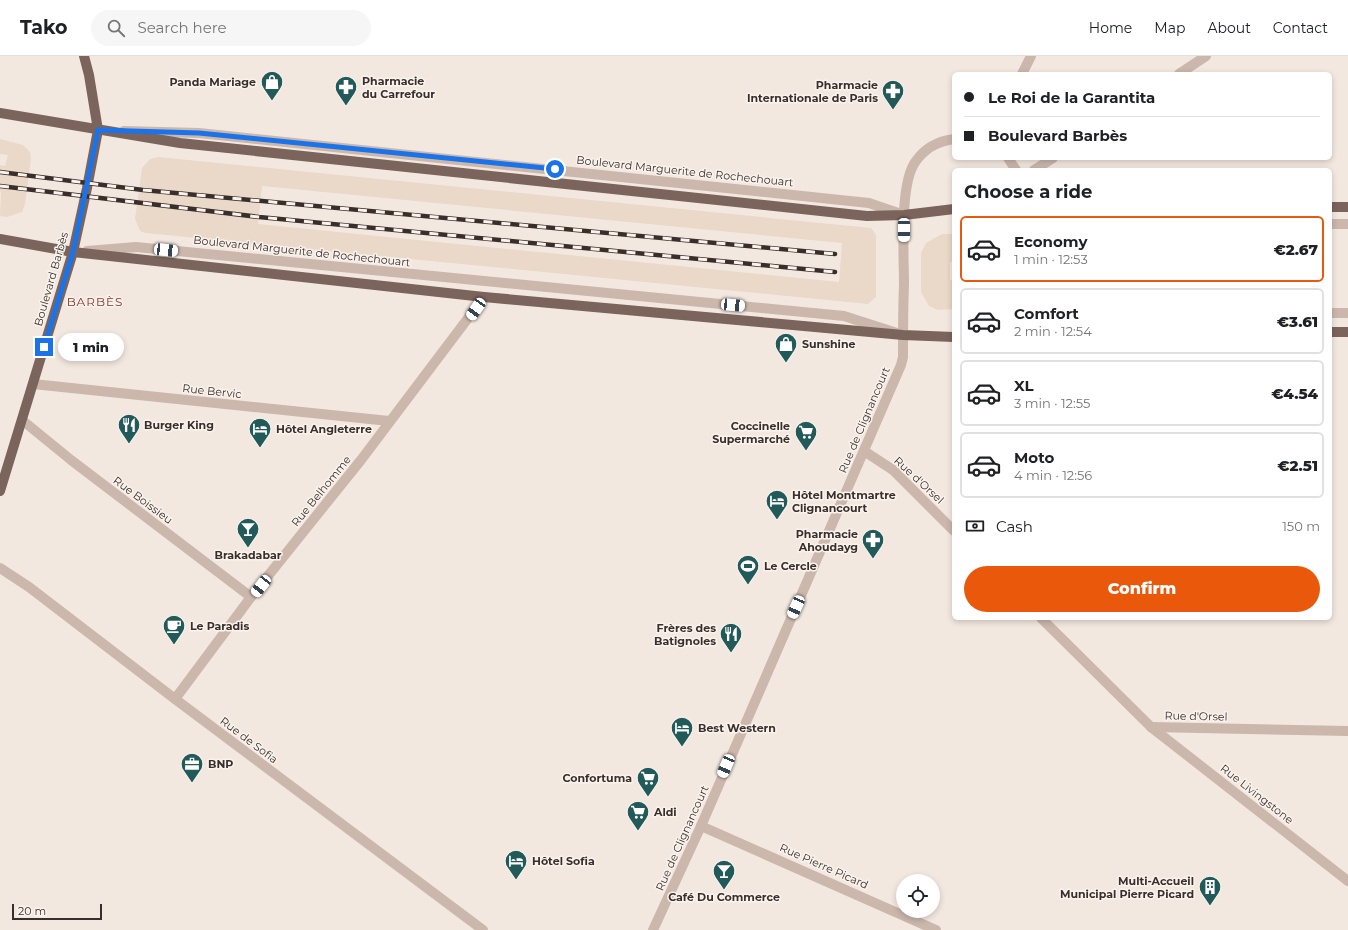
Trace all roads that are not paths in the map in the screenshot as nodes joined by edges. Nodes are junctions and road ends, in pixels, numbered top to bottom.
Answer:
1 (84, 56) edge
2 (1031, 56) edge
3 (1206, 56) edge
4 (1023, 72) edge
5 (1182, 72) edge
6 (0, 113) edge
7 (98, 130) junction
8 (952, 139) edge
9 (1050, 160) edge
10 (1037, 168) edge
11 (1332, 207) edge
12 (1348, 207) edge
13 (952, 209) edge
14 (904, 215) junction
15 (1332, 224) edge
16 (1348, 224) edge
17 (0, 239) edge
18 (73, 252) junction
19 (484, 297) junction
20 (1332, 313) edge
21 (1348, 313) edge
22 (1332, 332) edge
23 (1348, 332) edge
24 (903, 335) junction
25 (952, 337) edge
26 (33, 384) junction
27 (22, 420) junction
28 (389, 421) junction
29 (864, 451) junction
30 (0, 491) edge
31 (952, 529) edge
32 (0, 568) edge
33 (252, 597) junction
34 (1043, 620) edge
35 (175, 699) junction
36 (1151, 727) junction
37 (1348, 731) edge
38 (701, 826) junction
39 (1348, 881) edge
40 (483, 930) edge
41 (653, 930) edge
42 (936, 930) edge

1 - 7 main road
2 - 4 street
3 - 5 street
6 - 7 main road
7 - 14 main road
7 - 18 main road, Boulevard Barbès
8 - 14 street
9 - 10 street
11 - 12 main road
13 - 14 main road
14 - 24 street
15 - 16 street
17 - 18 main road
18 - 19 main road, Boulevard Marguerite de Rochechouart
18 - 24 street, Boulevard Marguerite de Rochechouart
18 - 26 main road, Boulevard Barbès
19 - 24 main road, Boulevard Marguerite de Rochechouart
19 - 28 street, Rue Belhomme
20 - 21 street
22 - 23 main road
24 - 25 main road, Boulevard Marguerite de Rochechouart
24 - 29 street, Rue de Clignancourt
26 - 27 main road, Boulevard Barbès
26 - 28 street, Rue Bervic
27 - 30 main road, Boulevard Barbès
27 - 33 street, Rue Boissieu
28 - 33 street, Rue Belhomme
29 - 31 street, Rue d'Orsel
29 - 38 street, Rue de Clignancourt
32 - 35 street, Rue de Sofia
33 - 35 street, Rue Belhomme
34 - 36 street, Rue d'Orsel
35 - 40 street, Rue de Sofia
36 - 37 street, Rue d'Orsel
36 - 39 street, Rue Livingstone
38 - 41 street, Rue de Clignancourt
38 - 42 street, Rue Pierre Picard

